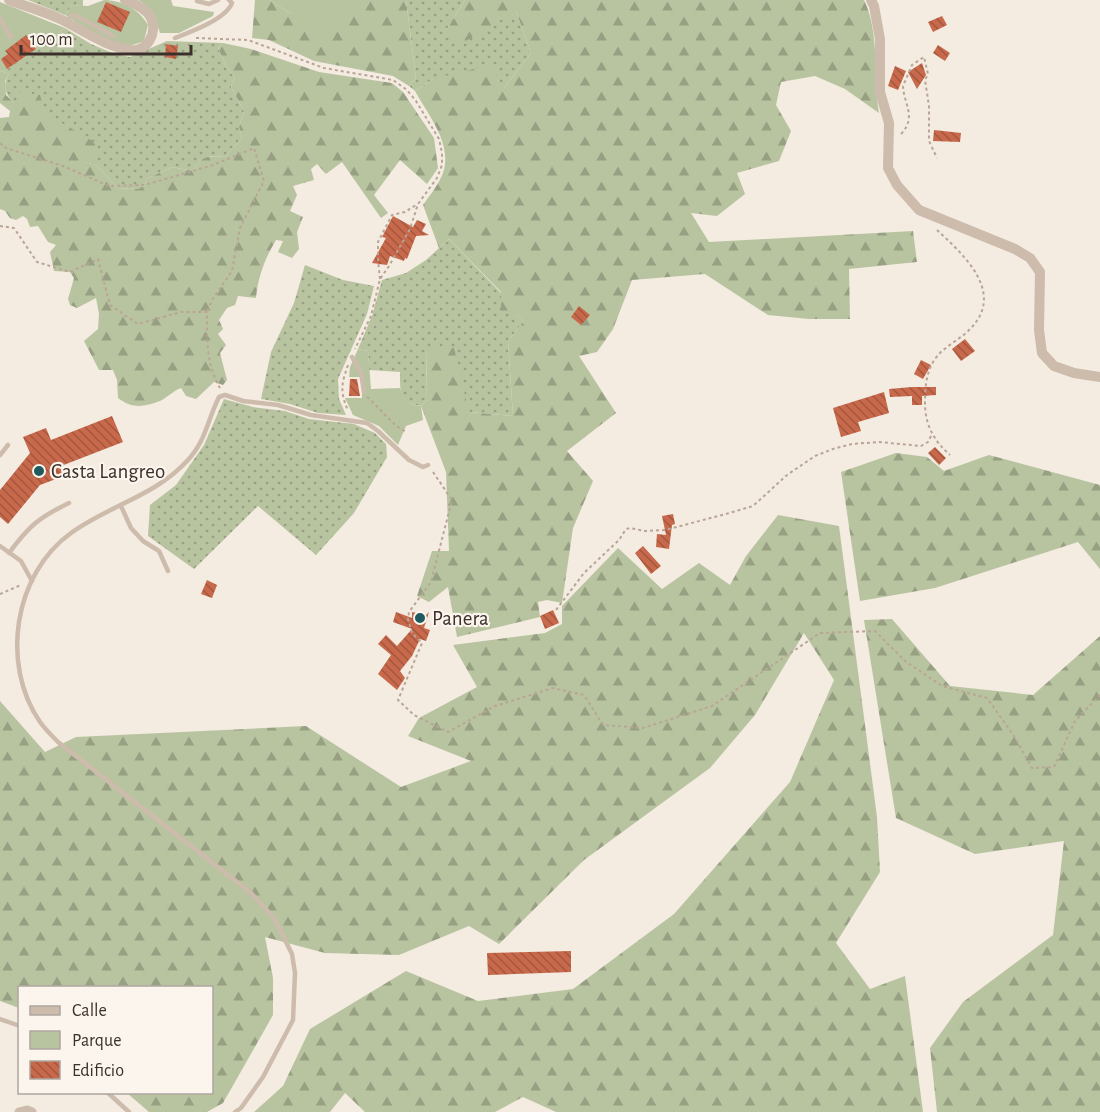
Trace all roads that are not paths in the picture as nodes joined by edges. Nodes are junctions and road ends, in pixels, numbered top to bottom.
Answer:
1 (9, 0) edge
2 (125, 0) edge
3 (218, 0) edge
4 (229, 0) edge
5 (871, 0) edge
6 (197, 1) edge
7 (0, 19) edge
8 (65, 23) junction
9 (112, 36) dead end
10 (11, 37) dead end
11 (175, 38) dead end
12 (352, 357) road end
13 (1100, 377) edge
14 (364, 392) road end
15 (8, 445) dead end
16 (0, 455) edge
17 (428, 465) road end
18 (69, 503) dead end
19 (121, 506) junction
20 (0, 546) edge
21 (9, 553) junction
22 (168, 571) dead end
23 (32, 581) junction
24 (0, 1019) edge
25 (18, 1025) edge
26 (109, 1094) edge
27 (19, 1112) edge
28 (32, 1112) edge
29 (129, 1112) edge
30 (235, 1112) edge

1 - 8 street
2 - 8 street
3 - 6 lane
4 - 11 lane
5 - 13 street
7 - 10 lane
8 - 9 lane
12 - 14 lane
15 - 16 lane
17 - 19 lane
18 - 21 lane
19 - 22 lane
19 - 23 lane
20 - 21 lane
21 - 23 lane
23 - 30 lane
24 - 25 lane
26 - 29 lane
27 - 28 street

